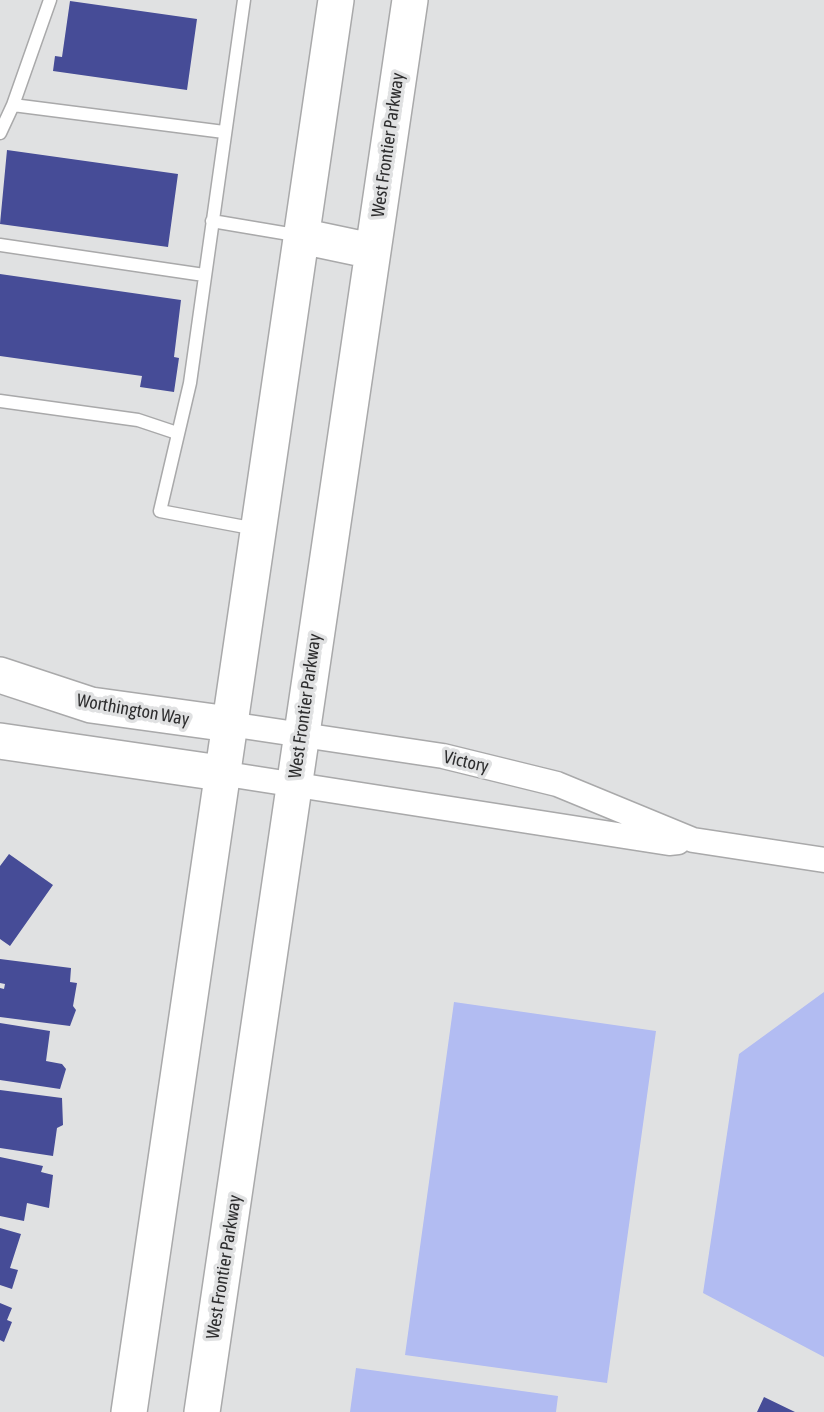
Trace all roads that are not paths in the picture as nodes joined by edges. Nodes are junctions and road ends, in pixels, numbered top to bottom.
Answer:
1 (50, 0) edge
2 (244, 0) edge
3 (336, 0) edge
4 (410, 0) edge
5 (13, 105) junction
6 (224, 132) junction
7 (0, 133) edge
8 (212, 221) junction
9 (301, 236) junction
10 (0, 245) edge
11 (372, 251) junction
12 (204, 275) junction
13 (0, 401) edge
14 (177, 433) junction
15 (256, 529) junction
16 (0, 675) edge
17 (229, 724) junction
18 (301, 733) junction
19 (0, 741) edge
20 (220, 773) junction
21 (294, 785) junction
22 (693, 840) junction
23 (824, 860) edge
24 (128, 1412) edge
25 (202, 1412) edge

1 - 5 lane
2 - 6 lane
3 - 9 street
4 - 11 street, West Frontier Parkway
5 - 6 lane
5 - 7 lane
6 - 8 lane
8 - 9 lane
8 - 12 lane
9 - 11 street
9 - 15 street
10 - 12 lane
11 - 18 street, West Frontier Parkway
12 - 14 lane
13 - 14 lane
14 - 15 lane
15 - 17 street
16 - 17 street, Worthington Way
17 - 18 street, Victory
17 - 20 street
18 - 21 street, West Frontier Parkway
18 - 22 street, Victory
19 - 20 street
20 - 21 street, Victory
20 - 24 street
21 - 22 street, Victory
21 - 25 street, West Frontier Parkway
22 - 23 street, Victory

